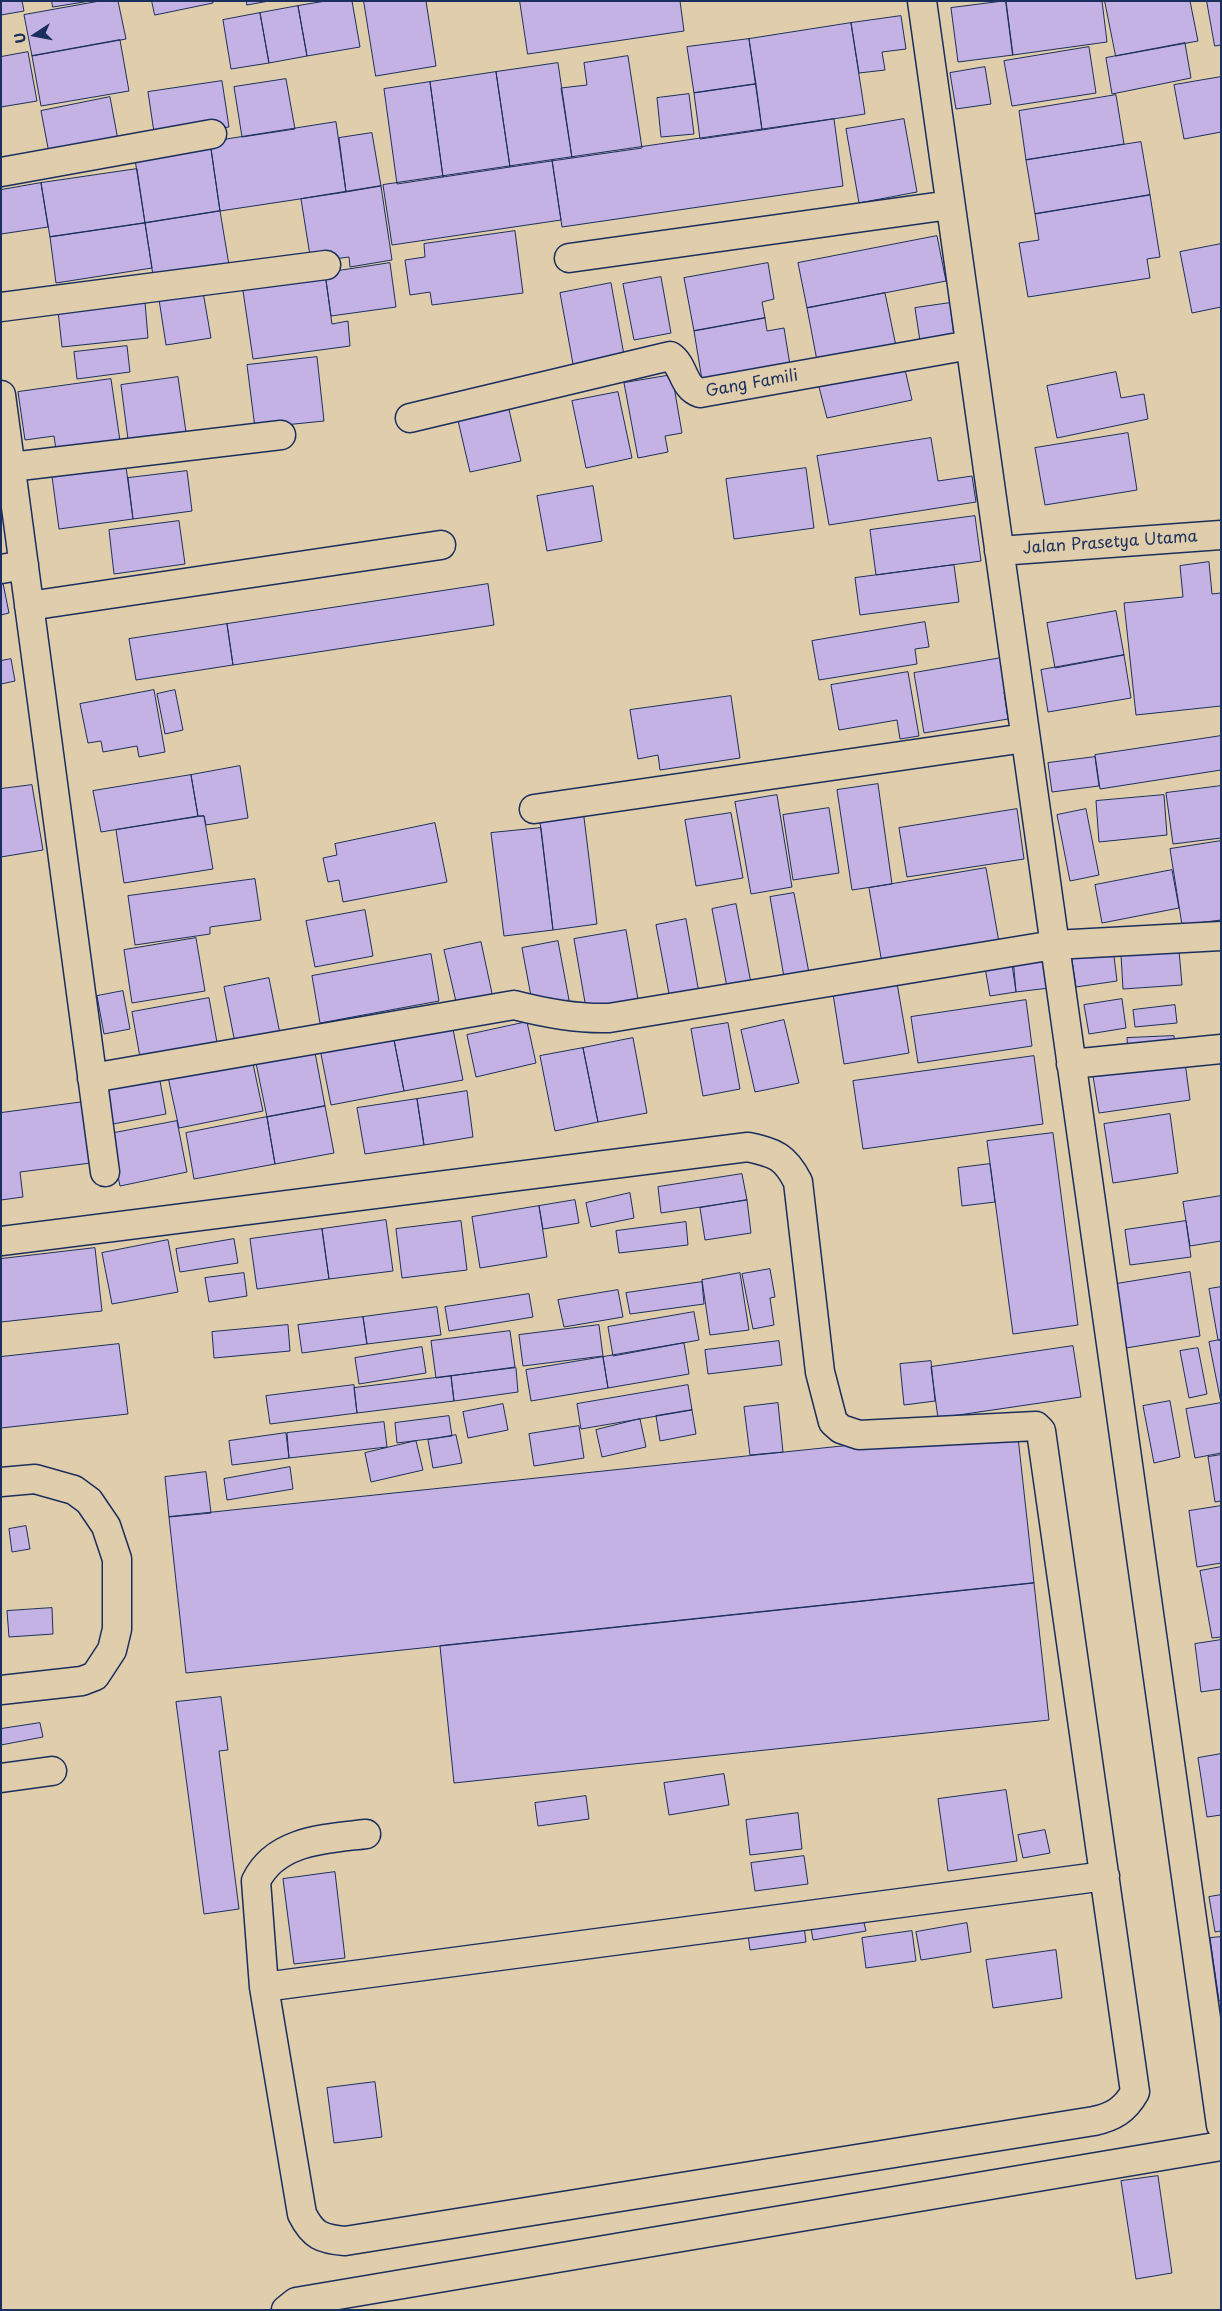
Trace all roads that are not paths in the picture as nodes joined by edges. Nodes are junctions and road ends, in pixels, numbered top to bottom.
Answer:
1 (922, 1) edge
2 (212, 134) dead end
3 (1, 172) edge
4 (950, 205) junction
5 (569, 258) dead end
6 (326, 265) dead end
7 (1, 307) edge
8 (970, 346) junction
9 (1, 395) edge
10 (410, 418) dead end
11 (280, 435) dead end
12 (11, 467) junction
13 (1221, 535) edge
14 (441, 545) dead end
15 (999, 551) junction
16 (13, 567) edge
17 (29, 606) junction
18 (1025, 738) junction
19 (534, 809) dead end
20 (1221, 936) edge
21 (1054, 945) junction
22 (1221, 1048) edge
23 (1071, 1064) junction
24 (92, 1078) junction
25 (105, 1172) dead end
26 (1, 1240) edge
27 (1, 1482) edge
28 (1, 1690) edge
29 (52, 1771) dead end
30 (1, 1778) edge
31 (366, 1834) dead end
32 (1104, 1876) junction
33 (264, 1987) junction
34 (1221, 2125) edge
35 (1221, 2146) edge
36 (286, 2310) edge

1 - 4 street
2 - 3 street
4 - 5 street
4 - 8 street
6 - 7 street
8 - 10 street, Gang Famili
8 - 15 street
9 - 12 street
11 - 12 street
12 - 16 street
13 - 15 street, Jalan Prasetya Utama
14 - 17 street
15 - 18 street
16 - 17 street
17 - 24 street
18 - 19 street
18 - 21 street
20 - 21 street
21 - 23 street
21 - 24 street
22 - 23 street
23 - 34 street
24 - 25 street
26 - 32 street
27 - 28 street
29 - 30 street
31 - 33 street
32 - 33 street
32 - 33 street
35 - 36 street

